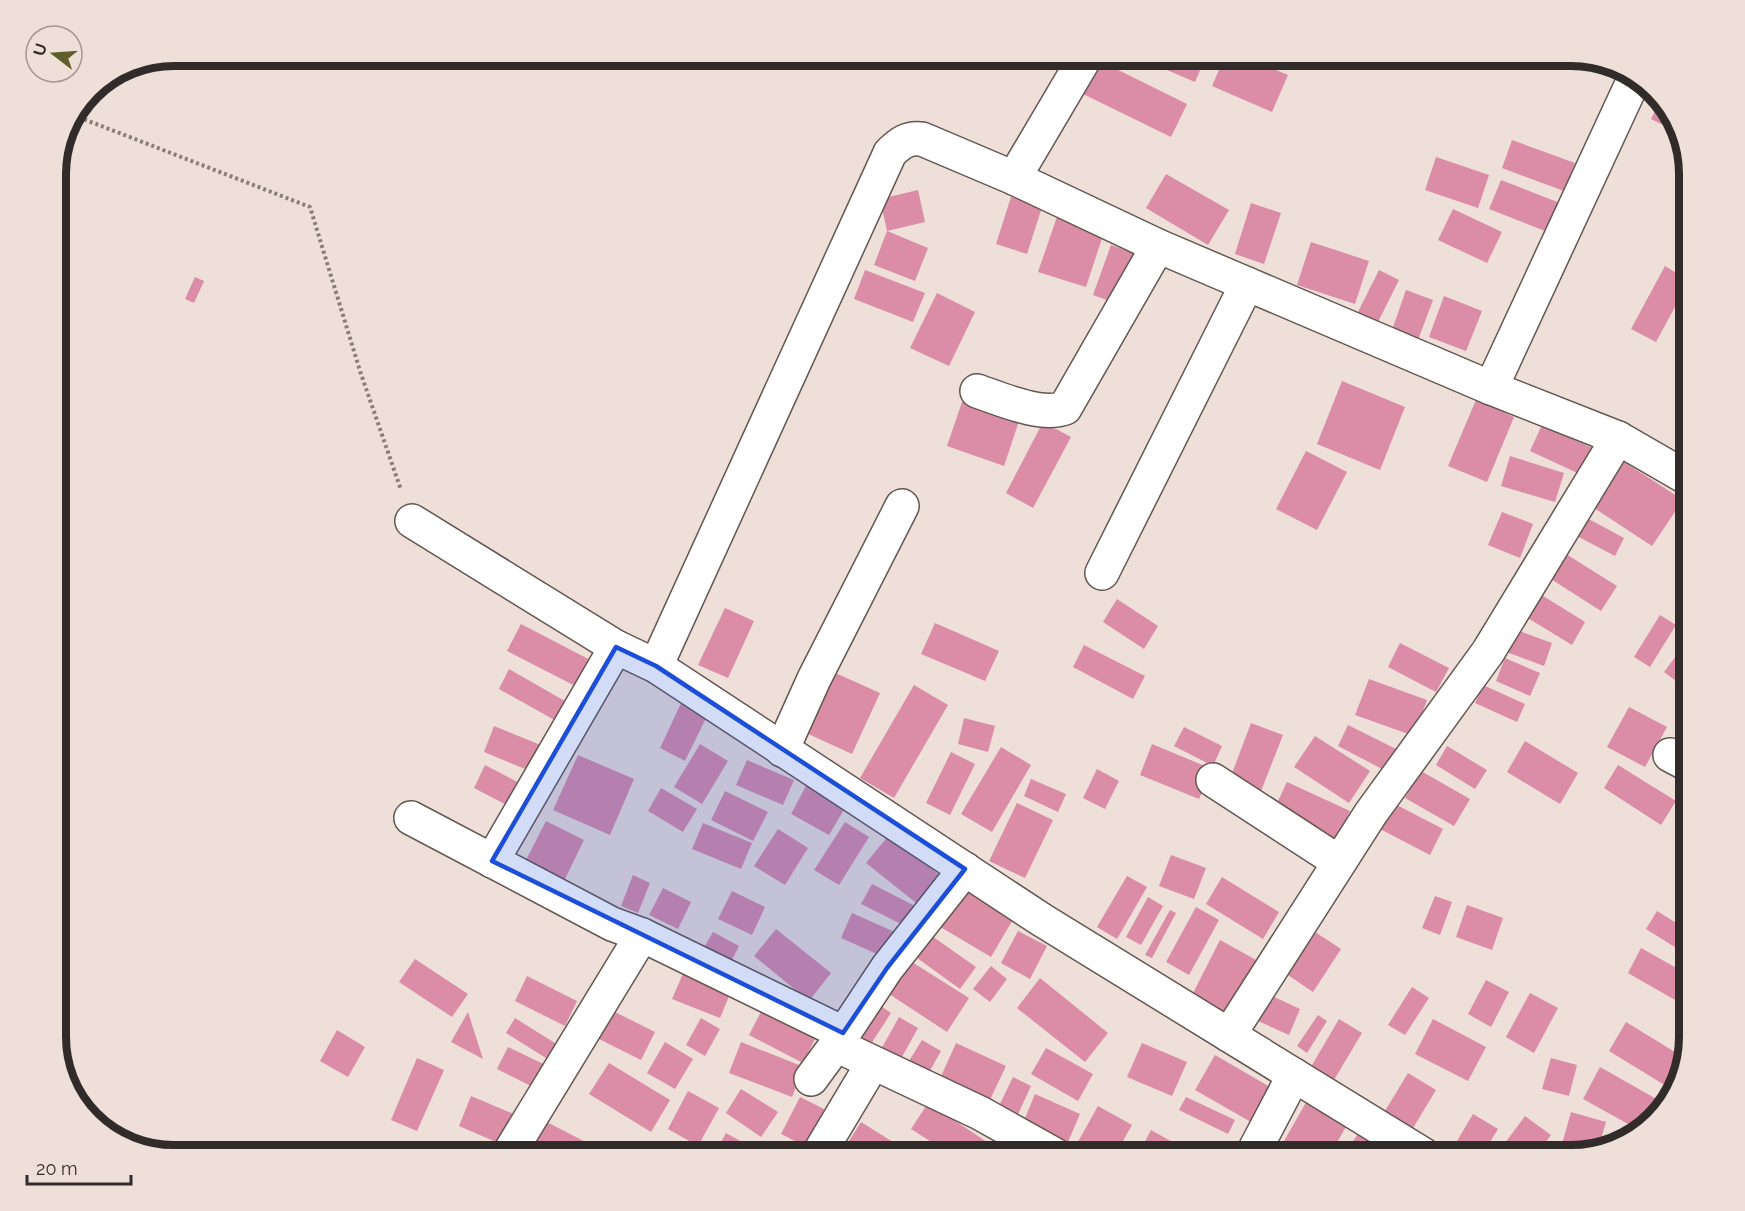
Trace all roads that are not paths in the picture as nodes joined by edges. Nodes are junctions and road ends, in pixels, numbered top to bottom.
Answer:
1 (1080, 66) edge
2 (1632, 84) edge
3 (1014, 178) junction
4 (1158, 246) junction
5 (1247, 284) junction
6 (1491, 388) junction
7 (977, 391) dead end
8 (1618, 438) junction
9 (1679, 473) edge
10 (902, 506) dead end
11 (412, 521) road end
12 (1102, 573) dead end
13 (616, 647) junction
14 (656, 666) junction
15 (782, 750) junction
16 (1213, 780) dead end
17 (411, 818) dead end
18 (492, 861) junction
19 (1339, 862) junction
20 (964, 869) junction
21 (642, 935) junction
22 (1228, 1035) junction
23 (839, 1039) junction
24 (873, 1063) junction
25 (1294, 1075) junction
26 (811, 1079) dead end
27 (514, 1145) edge
28 (824, 1145) edge
29 (1037, 1145) edge
30 (1257, 1145) edge
31 (1408, 1145) edge

1 - 3 street
2 - 6 street
3 - 4 street
3 - 14 street
4 - 5 street
4 - 7 street
5 - 6 street
5 - 12 street
6 - 8 street
8 - 9 street
8 - 19 street
10 - 15 street
11 - 13 street
13 - 14 street
13 - 18 street
14 - 15 street
15 - 20 street
16 - 19 street
17 - 18 street
18 - 21 street
19 - 22 street
20 - 22 street
20 - 23 street
21 - 23 street
21 - 27 street
22 - 25 street
23 - 24 street
23 - 26 street
24 - 28 street
24 - 29 street
25 - 30 street
25 - 31 street

